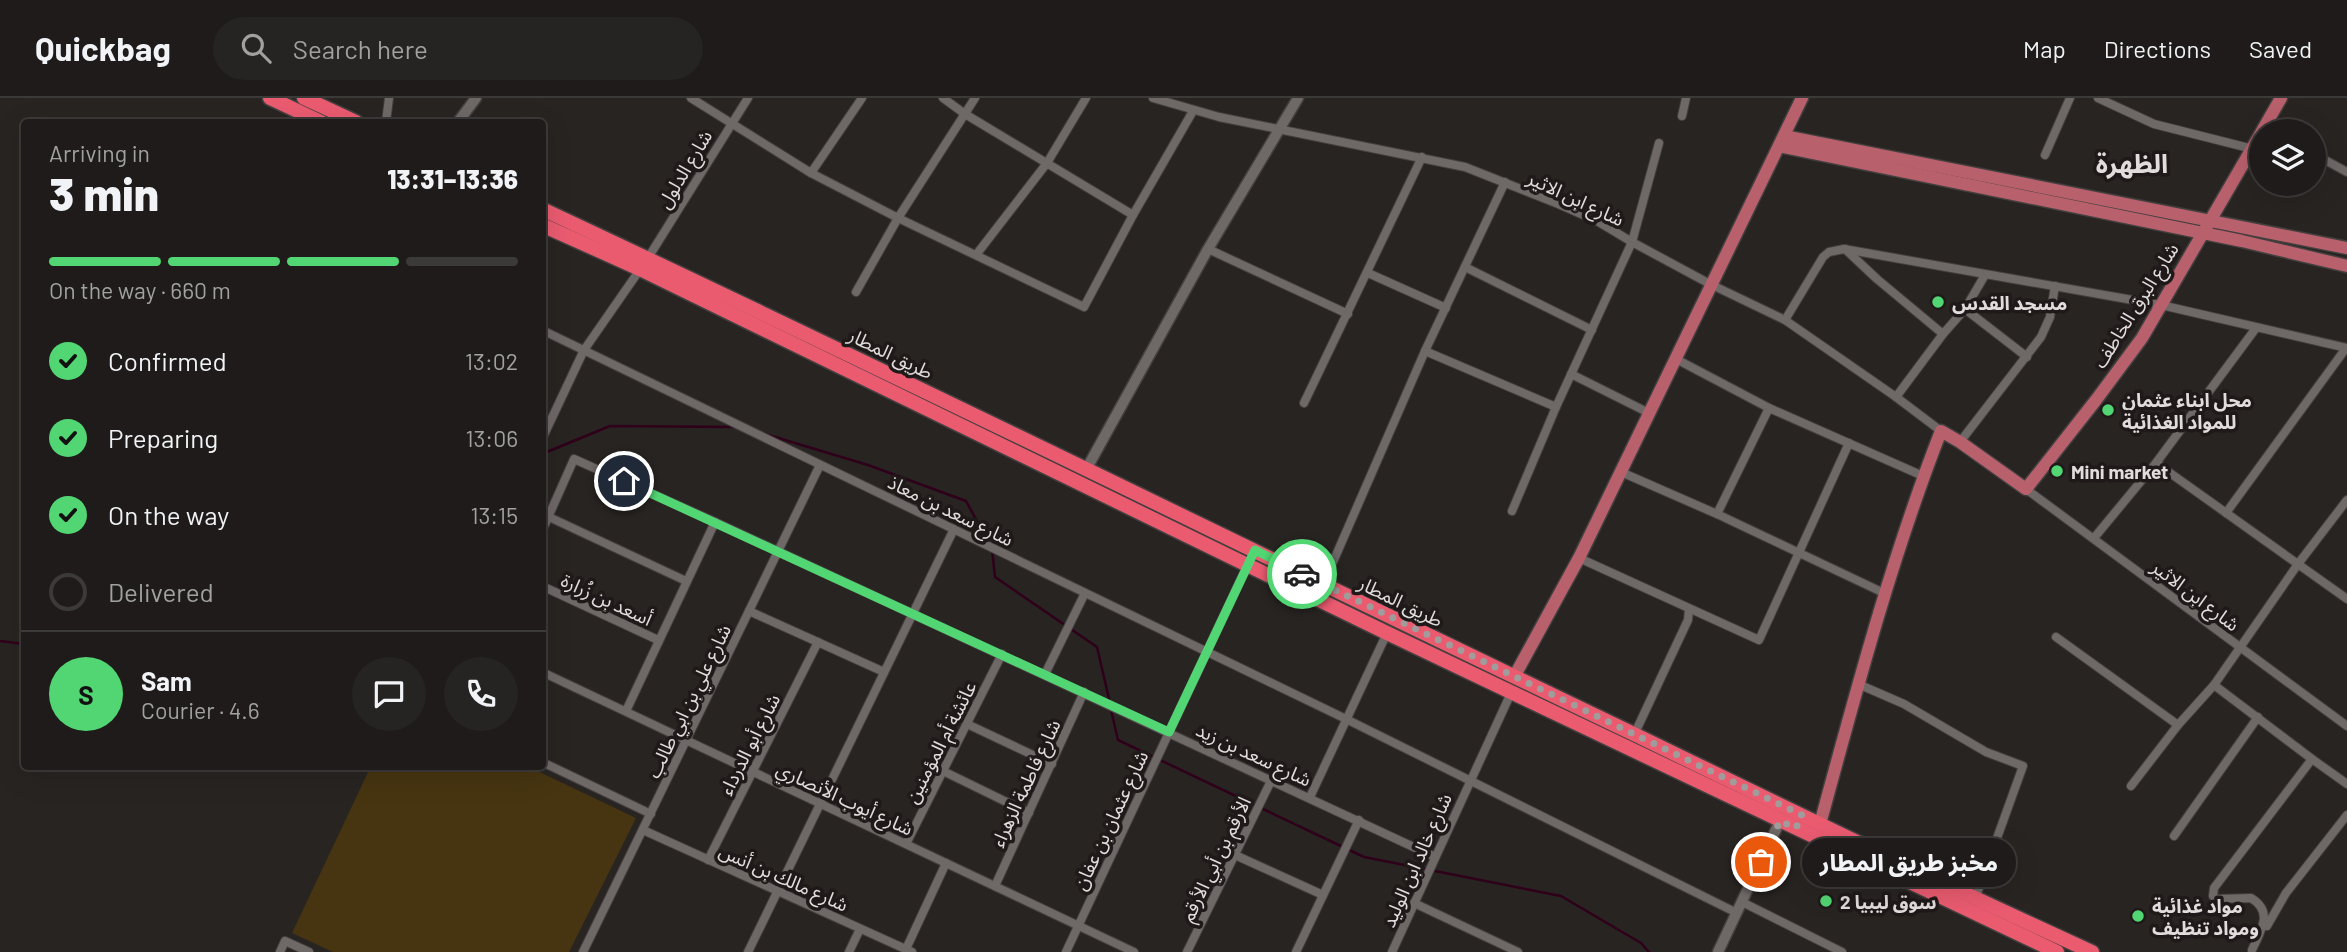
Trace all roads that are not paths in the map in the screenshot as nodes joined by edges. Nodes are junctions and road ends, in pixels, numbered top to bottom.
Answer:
1 (270, 98) edge
2 (304, 98) edge
3 (389, 98) edge
4 (477, 98) edge
5 (691, 98) edge
6 (748, 98) edge
7 (862, 98) edge
8 (943, 98) edge
9 (975, 98) edge
10 (1086, 98) edge
11 (1153, 98) edge
12 (1298, 98) edge
13 (1686, 98) edge
14 (1802, 98) edge
15 (2070, 98) edge
16 (2098, 98) edge
17 (2281, 98) edge
18 (1193, 111) junction
19 (965, 114) junction
20 (1682, 116) dead end
21 (315, 119) edge
22 (346, 119) edge
23 (386, 119) edge
24 (460, 119) edge
25 (2270, 119) edge
26 (730, 124) junction
27 (1280, 129) junction
28 (1782, 141) junction
29 (1659, 143) dead end
30 (2249, 148) edge
31 (2045, 155) dead end
32 (2249, 156) edge
33 (1422, 157) junction
34 (2326, 161) edge
35 (1047, 163) junction
36 (2347, 172) edge
37 (811, 173) junction
38 (1505, 182) junction
39 (546, 211) edge
40 (1133, 215) junction
41 (898, 218) junction
42 (2210, 220) junction
43 (546, 227) edge
44 (2203, 233) junction
45 (1632, 242) junction
46 (2347, 248) edge
47 (1208, 249) junction
48 (1844, 249) junction
49 (976, 255) junction
50 (644, 264) junction
51 (2347, 267) edge
52 (1465, 268) junction
53 (1368, 273) junction
54 (1985, 275) junction
55 (1710, 284) junction
56 (2055, 286) junction
57 (856, 292) dead end
58 (2161, 305) junction
59 (1446, 308) junction
60 (1965, 309) junction
61 (1348, 314) junction
62 (1785, 320) junction
63 (2256, 327) junction
64 (1592, 330) junction
65 (546, 332) edge
66 (1943, 334) junction
67 (2347, 348) edge
68 (584, 350) junction
69 (1425, 351) junction
70 (2027, 356) junction
71 (1676, 359) junction
72 (1572, 374) junction
73 (1896, 397) junction
74 (1304, 403) dead end
75 (1556, 407) junction
76 (1769, 408) junction
77 (1649, 413) junction
78 (546, 431) edge
79 (1941, 431) junction
80 (1960, 442) junction
81 (1849, 443) junction
82 (2156, 463) junction
83 (820, 465) junction
84 (1087, 468) junction
85 (1620, 472) junction
86 (1923, 477) junction
87 (2026, 489) junction
88 (2347, 500) edge
89 (1512, 510) dead end
90 (2226, 513) junction
91 (1717, 514) junction
92 (549, 517) junction
93 (715, 522) junction
94 (546, 523) edge
95 (954, 529) junction
96 (2094, 538) junction
97 (1255, 550) junction
98 (779, 551) junction
99 (1798, 552) junction
100 (1579, 558) junction
101 (2298, 565) junction
102 (1248, 566) junction
103 (686, 581) junction
104 (1324, 585) junction
105 (546, 588) edge
106 (1085, 593) junction
107 (1886, 594) junction
108 (2347, 599) edge
109 (1689, 610) junction
110 (749, 611) junction
111 (913, 613) junction
112 (1387, 633) junction
113 (2056, 637) dead end
114 (658, 640) junction
115 (818, 642) junction
116 (2241, 648) junction
117 (1207, 652) junction
118 (1002, 654) junction
119 (884, 672) junction
120 (546, 674) edge
121 (1045, 674) junction
122 (1514, 677) junction
123 (1858, 684) junction
124 (2214, 685) junction
125 (1084, 692) junction
126 (1509, 692) junction
127 (626, 711) junction
128 (2258, 717) junction
129 (1346, 719) junction
130 (967, 724) junction
131 (2178, 726) junction
132 (2347, 726) edge
133 (1169, 732) junction
134 (1634, 735) junction
135 (687, 740) junction
136 (2312, 759) junction
137 (546, 764) edge
138 (1052, 764) junction
139 (752, 771) junction
140 (943, 771) junction
141 (1272, 779) junction
142 (1468, 782) junction
143 (2347, 783) edge
144 (2131, 786) dead end
145 (1310, 797) junction
146 (820, 804) junction
147 (1029, 813) junction
148 (651, 814) junction
149 (2347, 815) edge
150 (1359, 820) junction
151 (1780, 821) junction
152 (1799, 822) junction
153 (1820, 824) junction
154 (643, 830) junction
155 (2174, 836) dead end
156 (906, 844) junction
157 (1235, 855) junction
158 (1435, 857) junction
159 (708, 860) junction
160 (946, 863) junction
161 (995, 886) junction
162 (778, 891) junction
163 (1323, 895) junction
164 (1975, 899) junction
165 (1414, 903) junction
166 (1739, 908) junction
167 (1078, 926) junction
168 (860, 929) junction
169 (909, 951) edge
170 (2251, 951) edge
171 (280, 952) edge
172 (309, 952) edge
173 (583, 952) edge
174 (748, 952) edge
175 (849, 952) edge
176 (1066, 952) edge
177 (1134, 952) edge
178 (1187, 952) edge
179 (1296, 952) edge
180 (1392, 952) edge
181 (1518, 952) edge
182 (1718, 952) edge
183 (1843, 952) edge
184 (2057, 952) edge
185 (2092, 952) edge

1 - 21 highway
2 - 22 highway
3 - 23 street
4 - 24 main road
5 - 26 street
6 - 26 street, شارع الدلول
7 - 37 street
8 - 19 street
9 - 19 street
10 - 35 street
11 - 18 street, شارع ابن الاثير
12 - 27 main road
13 - 20 street
14 - 28 main road
15 - 31 street
16 - 30 street
17 - 25 main road, شارع البرق الخاطف
18 - 27 street, شارع ابن الاثير
18 - 40 street
19 - 35 street
19 - 41 street
26 - 37 street
26 - 50 street, شارع الدلول
27 - 33 street, شارع ابن الاثير
27 - 47 main road
28 - 42 main road
28 - 44 main road
28 - 55 main road
29 - 45 street
32 - 42 main road, شارع البرق الخاطف
33 - 38 street, شارع ابن الاثير
33 - 53 street
34 - 36 street
35 - 40 street
35 - 49 street
37 - 41 street
38 - 45 street, شارع ابن الاثير
38 - 52 street
39 - 50 highway, طريق المطار
40 - 49 street
41 - 49 street
41 - 57 street
42 - 44 main road, شارع البرق الخاطف
42 - 46 main road
43 - 50 highway, طريق المطار
44 - 51 main road
44 - 58 main road, شارع البرق الخاطف
45 - 55 street, شارع ابن الاثير
45 - 64 street
47 - 61 street
47 - 84 main road
48 - 54 street
48 - 62 street
48 - 66 street
50 - 68 street, شارع الدلول
50 - 84 highway, طريق المطار
50 - 102 highway, طريق المطار
52 - 59 street
52 - 64 street
53 - 59 street
53 - 61 street
54 - 56 street
54 - 60 street
55 - 62 street, شارع ابن الاثير
55 - 71 main road
56 - 58 street
56 - 70 street
58 - 63 street
58 - 87 main road, شارع البرق الخاطف
59 - 69 street
60 - 66 street
60 - 70 street
61 - 74 street
62 - 73 street, شارع ابن الاثير
63 - 67 street
63 - 82 street
64 - 72 street
65 - 68 street, شارع سعد بن معاذ
66 - 73 street
67 - 90 street
68 - 78 street, شارع الدلول
68 - 83 street, شارع سعد بن معاذ
69 - 75 street
69 - 104 street
70 - 80 street
71 - 76 street
71 - 77 main road
72 - 75 street
72 - 77 street
73 - 79 street, شارع ابن الاثير
75 - 89 street
76 - 81 street
76 - 91 street
77 - 85 main road
79 - 80 main road
79 - 86 main road
80 - 87 main road
81 - 86 street
81 - 99 street
82 - 90 street
82 - 96 street
83 - 95 street, شارع سعد بن معاذ
83 - 98 street, شارع علي بن ابي طالب
84 - 97 highway, طريق المطار
85 - 91 street
85 - 100 main road
86 - 107 main road
87 - 96 street, شارع ابن الاثير
88 - 101 street
90 - 101 street
91 - 99 street
92 - 93 street, شارع سعد بن زيد
92 - 94 street
92 - 103 street
93 - 98 street, شارع سعد بن زيد
93 - 103 street
95 - 106 street, شارع سعد بن معاذ
95 - 111 street
96 - 116 street, شارع ابن الاثير
97 - 102 street, شارع عثمان بن عفان
97 - 104 highway, طريق المطار
98 - 110 street, شارع علي بن ابي طالب
98 - 111 street, شارع سعد بن زيد
99 - 107 street
99 - 109 street
100 - 109 street
100 - 122 main road
101 - 108 street
101 - 116 street
102 - 112 highway, طريق المطار
102 - 117 street, شارع عثمان بن عفان
103 - 114 street
104 - 122 highway, طريق المطار
105 - 114 street, أسعد بن زُرارة
106 - 117 street, شارع سعد بن معاذ
106 - 121 street
107 - 123 main road
109 - 134 street
110 - 115 street
110 - 135 street, شارع علي بن ابي طالب
111 - 118 street, شارع سعد بن زيد
111 - 119 street
112 - 126 highway, طريق المطار
112 - 129 street
113 - 131 street
114 - 127 street
115 - 119 street
115 - 139 street, شارع أبو الدرداء
116 - 124 street
116 - 132 street, شارع ابن الاثير
117 - 129 street, شارع سعد بن معاذ
117 - 133 street, شارع عثمان بن عفان
118 - 121 street, شارع سعد بن زيد
118 - 130 street, عائشة أم المؤمنين
119 - 146 street
120 - 127 street, شارع أيوب الأنصاري
121 - 125 street, شارع سعد بن زيد
122 - 126 highway
122 - 134 highway, طريق المطار
123 - 153 main road
123 - 164 street
124 - 128 street
124 - 131 street
125 - 133 street, شارع سعد بن زيد
125 - 138 street, شارع فاطمة الزهراء
126 - 142 street, شارع خالد ابن الوليد
126 - 151 highway, طريق المطار
127 - 135 street, شارع أيوب الأنصاري
128 - 136 street
128 - 155 street
129 - 142 street, شارع سعد بن معاذ
129 - 145 street
130 - 138 street
130 - 140 street, عائشة أم المؤمنين
131 - 144 street
133 - 141 street, شارع سعد بن زيد
133 - 167 street, شارع عثمان بن عفان
134 - 152 highway, طريق المطار
135 - 139 street, شارع أيوب الأنصاري
135 - 148 street, شارع علي بن ابي طالب
136 - 143 street
136 - 170 street
137 - 148 street
138 - 147 street, شارع فاطمة الزهراء
139 - 146 street, شارع أيوب الأنصاري
139 - 159 street, شارع أبو الدرداء
140 - 147 street
140 - 156 street, عائشة أم المؤمنين
141 - 145 street, شارع سعد بن زيد
141 - 157 street, الأرقم بن أبي الأرقم
142 - 158 street, شارع خالد ابن الوليد
142 - 166 street, شارع سعد بن معاذ
145 - 150 street, شارع سعد بن زيد
146 - 156 street, شارع أيوب الأنصاري
146 - 162 street
147 - 161 street, شارع فاطمة الزهراء
148 - 154 street, شارع علي بن ابي طالب
149 - 170 street
150 - 158 street, شارع سعد بن زيد
150 - 163 street
151 - 152 highway, طريق المطار
151 - 166 main road
152 - 153 highway, طريق المطار
152 - 184 highway, طريق المطار
153 - 164 highway, طريق المطار
154 - 159 street, شارع مالك بن أنس
154 - 173 street, شارع علي بن ابي طالب
156 - 160 street, شارع أيوب الأنصاري
157 - 163 street
157 - 178 street, الأرقم بن أبي الأرقم
158 - 165 street, شارع خالد ابن الوليد
159 - 162 street, شارع مالك بن أنس
160 - 161 street, شارع أيوب الأنصاري
160 - 169 street
161 - 167 street, شارع أيوب الأنصاري
162 - 168 street, شارع مالك بن أنس
162 - 174 street
163 - 179 street
164 - 185 highway, طريق المطار
165 - 180 street, شارع خالد ابن الوليد
165 - 181 street
166 - 182 main road
166 - 183 street, شارع سعد بن معاذ
167 - 176 street, شارع عثمان بن عفان
167 - 177 street, شارع أيوب الأنصاري
168 - 169 street, شارع مالك بن أنس
168 - 175 street
171 - 172 street

